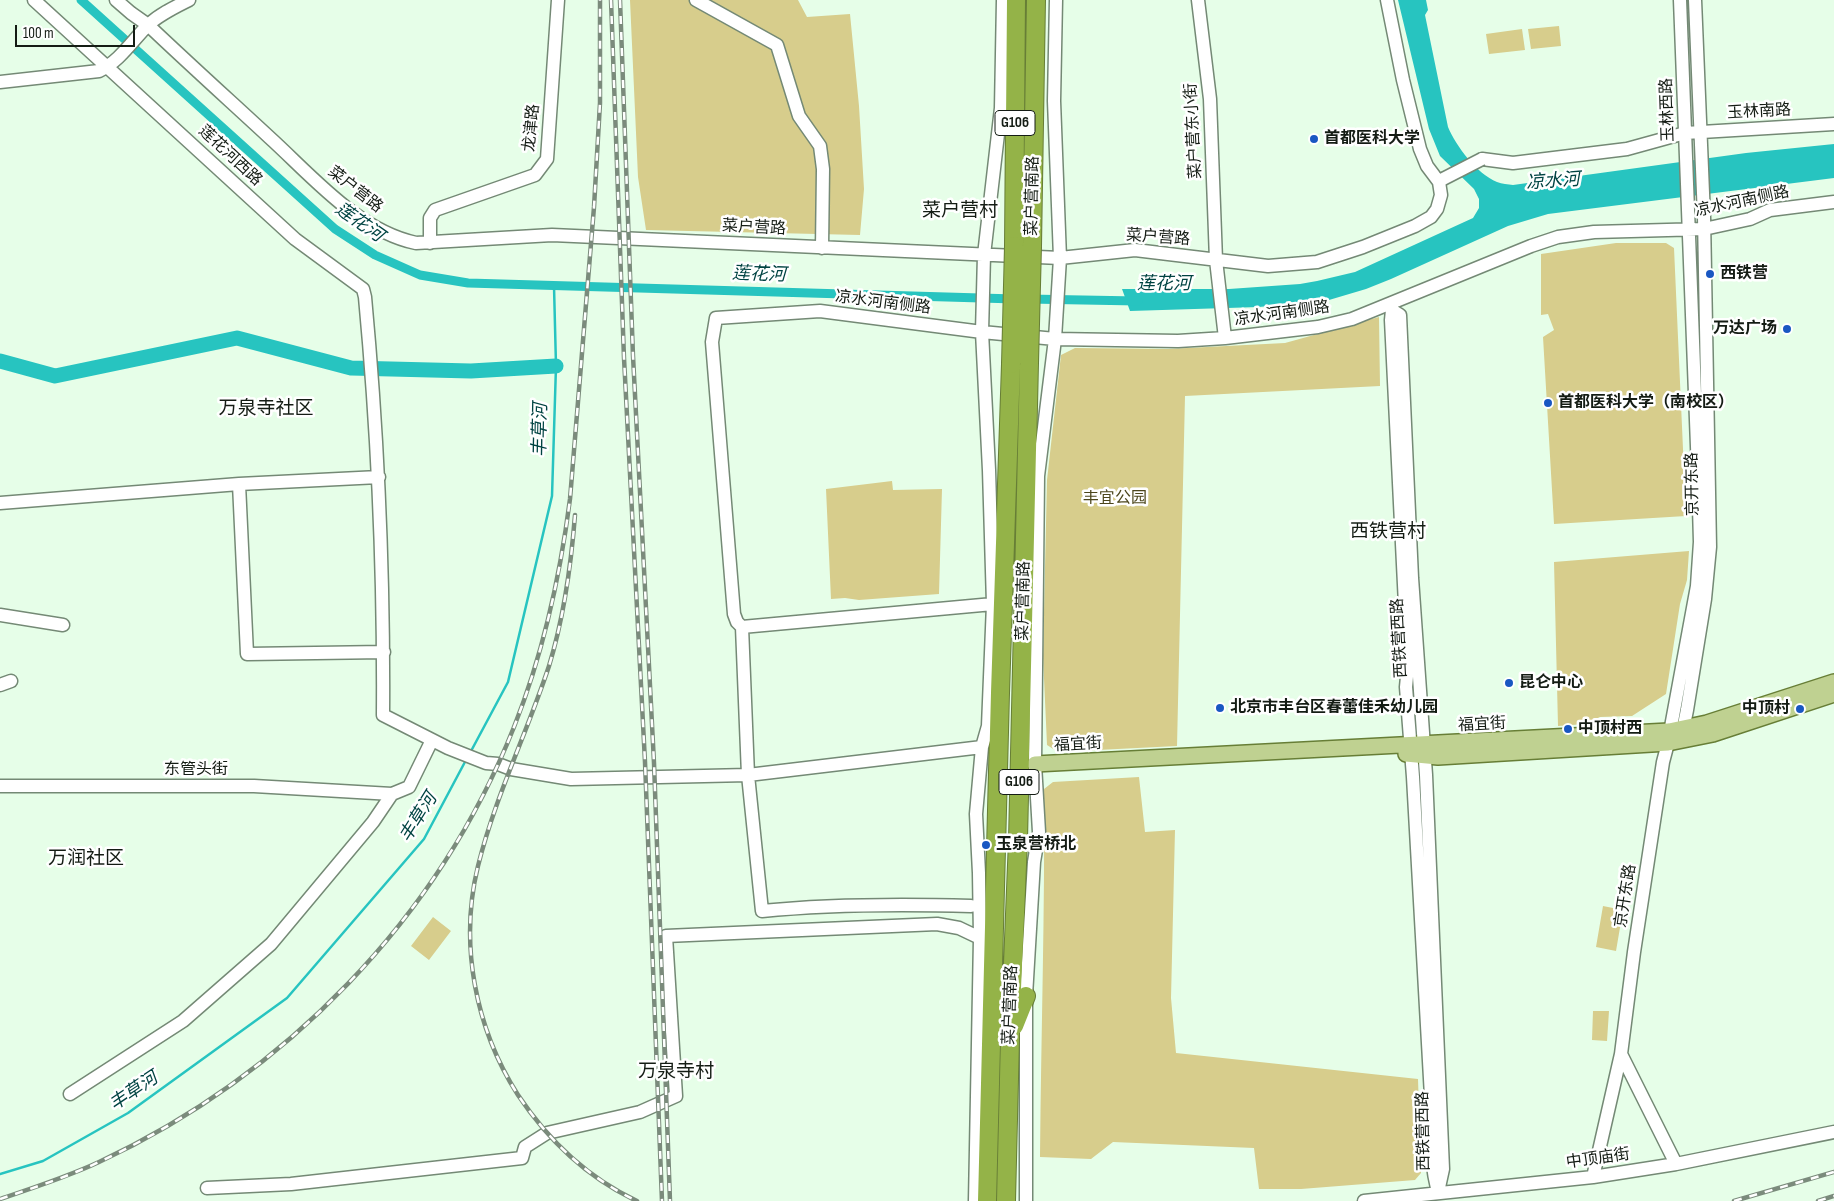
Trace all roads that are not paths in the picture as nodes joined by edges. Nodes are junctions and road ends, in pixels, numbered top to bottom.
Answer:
1 (34, 0) edge
2 (116, 0) edge
3 (189, 0) edge
4 (558, 0) edge
5 (696, 0) edge
6 (1004, 0) edge
7 (1016, 0) edge
8 (1036, 0) edge
9 (1056, 0) edge
10 (1198, 0) edge
11 (1387, 0) edge
12 (1680, 0) edge
13 (1695, 0) edge
14 (145, 29) junction
15 (113, 63) junction
16 (0, 82) edge
17 (1834, 124) edge
18 (1700, 132) junction
19 (1685, 133) junction
20 (1441, 181) junction
21 (1834, 202) edge
22 (1704, 223) junction
23 (1689, 225) junction
24 (430, 243) junction
25 (1023, 246) junction
26 (822, 248) junction
27 (984, 255) junction
28 (1060, 258) junction
29 (1216, 260) junction
30 (1391, 306) junction
31 (982, 332) junction
32 (1226, 338) junction
33 (1055, 339) junction
34 (379, 477) junction
35 (239, 484) junction
36 (0, 503) edge
37 (993, 604) junction
38 (0, 615) edge
39 (63, 625) dead end
40 (742, 627) junction
41 (384, 652) junction
42 (1834, 682) edge
43 (1000, 693) junction
44 (1834, 694) edge
45 (988, 726) junction
46 (1673, 734) junction
47 (432, 740) junction
48 (982, 747) junction
49 (1417, 750) junction
50 (1035, 769) junction
51 (748, 775) junction
52 (0, 786) edge
53 (392, 794) junction
54 (971, 906) dead end
55 (762, 911) junction
56 (764, 931) junction
57 (980, 938) junction
58 (1026, 996) junction
59 (1010, 1038) junction
60 (1621, 1054) junction
61 (70, 1094) dead end
62 (1834, 1132) edge
63 (1676, 1164) junction
64 (1593, 1177) junction
65 (208, 1188) dead end
66 (1438, 1192) junction
67 (975, 1201) edge
68 (987, 1201) edge
69 (1006, 1201) edge
70 (1026, 1201) edge
71 (1364, 1201) edge

1 - 15 street, 莲花河西路
2 - 14 street, 菜户营路
3 - 14 street
4 - 24 street, 龙津路
5 - 26 street
6 - 27 street
7 - 25 highway, 菜户营南路 / G106
8 - 25 highway, 菜户营南路 / G106
9 - 28 street, 菜户营南路
10 - 29 street, 菜户营东小街
11 - 20 street
12 - 19 street, 玉林西路
13 - 18 street, 玉林西路
14 - 15 street
14 - 24 street, 菜户营路
15 - 16 street
15 - 34 street, 莲花河西路
17 - 18 street, 玉林南路
18 - 19 street, 玉林南路
18 - 22 street, 玉林西路
19 - 20 street, 玉林南路, bridge
19 - 23 street, 玉林西路
20 - 29 street, 菜户营路
21 - 22 street, 凉水河南侧路
22 - 23 street, 凉水河南侧路
22 - 46 street, 京开东路
23 - 30 street, 凉水河南侧路
23 - 46 street, 京开东路
24 - 26 street, 菜户营路
25 - 43 highway, 菜户营南路 / G106, bridge
25 - 59 highway, 菜户营南路 / G106, bridge
26 - 27 street, 菜户营路
27 - 28 street, 菜户营路
27 - 31 street, 菜户营南路
28 - 29 street, 菜户营路
28 - 33 street, 菜户营南路
29 - 32 street, 菜户营东小街
30 - 32 street, 凉水河南侧路
30 - 49 street, 西铁营西路
31 - 33 street, 凉水河南侧路
31 - 37 street, 菜户营南路
31 - 40 street, 凉水河南侧路
32 - 33 street, 凉水河南侧路
33 - 50 street, 菜户营南路
34 - 35 street
34 - 41 street, 莲花河西路
35 - 36 street
35 - 41 street
37 - 40 street
37 - 45 street, 菜户营南路
38 - 39 street
40 - 51 street
41 - 47 street, 莲花河西路
42 - 46 main road, 福宜街
43 - 45 highway
43 - 68 highway, 菜户营南路 / G106
44 - 46 main road, 福宜街
45 - 48 street, 菜户营南路
46 - 49 main road, 福宜街
46 - 60 street, 京开东路
47 - 51 street
47 - 53 street
48 - 51 street
48 - 57 street, 菜户营南路
49 - 50 main road, 福宜街
49 - 66 street, 西铁营西路
50 - 58 street, 菜户营南路
51 - 55 street
52 - 53 street, 东管头街
53 - 61 street
54 - 55 street
55 - 56 street
56 - 57 street
56 - 65 street
57 - 67 street, 菜户营南路
58 - 59 highway
58 - 70 street, 菜户营南路
59 - 69 highway, 菜户营南路 / G106
60 - 63 street
60 - 64 street
62 - 63 street, 中顶庙街
63 - 64 street, 中顶庙街
64 - 66 street, 中顶庙街
66 - 71 street, 中顶庙街

